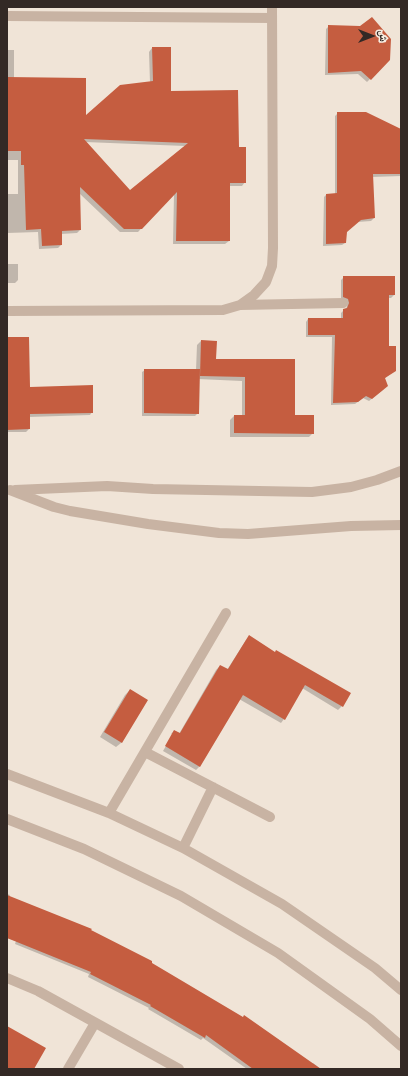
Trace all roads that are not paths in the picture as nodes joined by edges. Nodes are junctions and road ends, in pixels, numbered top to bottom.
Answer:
1 (272, 7) edge
2 (7, 16) edge
3 (272, 18) junction
4 (343, 303) dead end
5 (240, 305) junction
6 (7, 311) edge
7 (401, 471) edge
8 (8, 490) edge
9 (401, 525) edge
10 (226, 613) dead end
11 (145, 752) junction
12 (7, 774) edge
13 (213, 787) junction
14 (109, 813) junction
15 (270, 817) dead end
16 (7, 820) edge
17 (183, 848) junction
18 (7, 978) edge
19 (401, 990) edge
20 (95, 1023) junction
21 (401, 1046) edge
22 (68, 1069) edge
23 (179, 1069) edge

1 - 3 street
2 - 3 street
3 - 5 street
4 - 5 street
5 - 6 street
7 - 8 street
8 - 9 street
10 - 11 street
11 - 13 street
11 - 14 street
12 - 14 street
13 - 15 street
13 - 17 street
14 - 17 street
16 - 21 street
17 - 19 street
18 - 20 street
20 - 22 street
20 - 23 street

